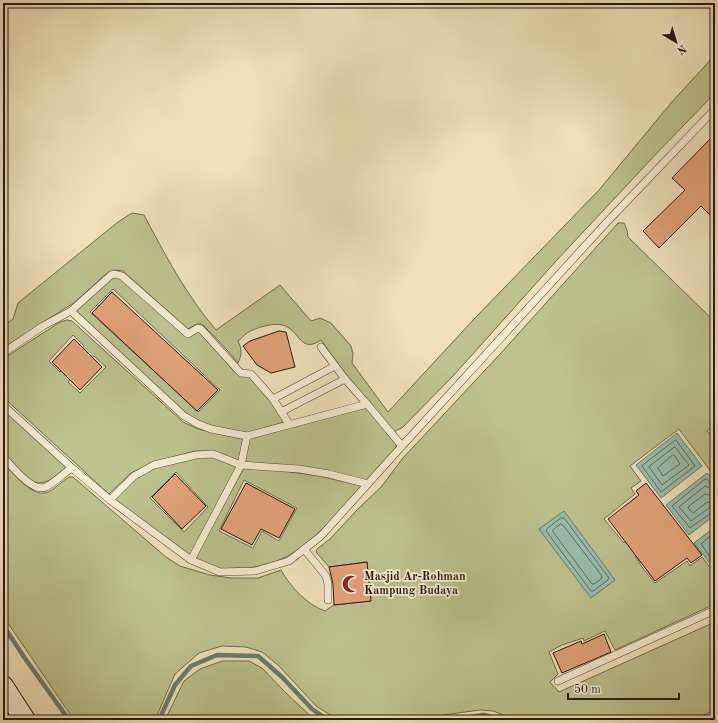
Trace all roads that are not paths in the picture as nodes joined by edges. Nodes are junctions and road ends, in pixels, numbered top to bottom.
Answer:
1 (715, 109) edge
2 (71, 312) junction
3 (322, 347) dead end
4 (3, 353) edge
5 (335, 366) junction
6 (345, 379) junction
7 (273, 399) junction
8 (367, 404) junction
9 (4, 407) edge
10 (281, 412) junction
11 (289, 424) junction
12 (247, 436) junction
13 (402, 446) junction
14 (3, 457) edge
15 (241, 465) junction
16 (72, 468) junction
17 (368, 484) junction
18 (110, 500) junction
19 (304, 550) junction
20 (191, 560) junction
21 (328, 600) dead end
22 (715, 610) edge
23 (558, 681) dead end
24 (5, 694) edge
25 (25, 720) edge

1 - 13 lane
2 - 4 lane
2 - 7 lane
2 - 12 lane
3 - 5 lane
5 - 6 lane
5 - 7 lane
6 - 8 lane
6 - 10 lane
7 - 10 lane
8 - 11 lane
8 - 13 lane
9 - 16 lane
10 - 11 lane
11 - 12 lane
12 - 15 lane
13 - 17 lane
14 - 16 lane
15 - 17 lane
15 - 18 lane
15 - 20 lane
16 - 18 lane
17 - 19 lane
18 - 20 lane
19 - 20 lane
19 - 21 lane
22 - 23 lane
24 - 25 main road

